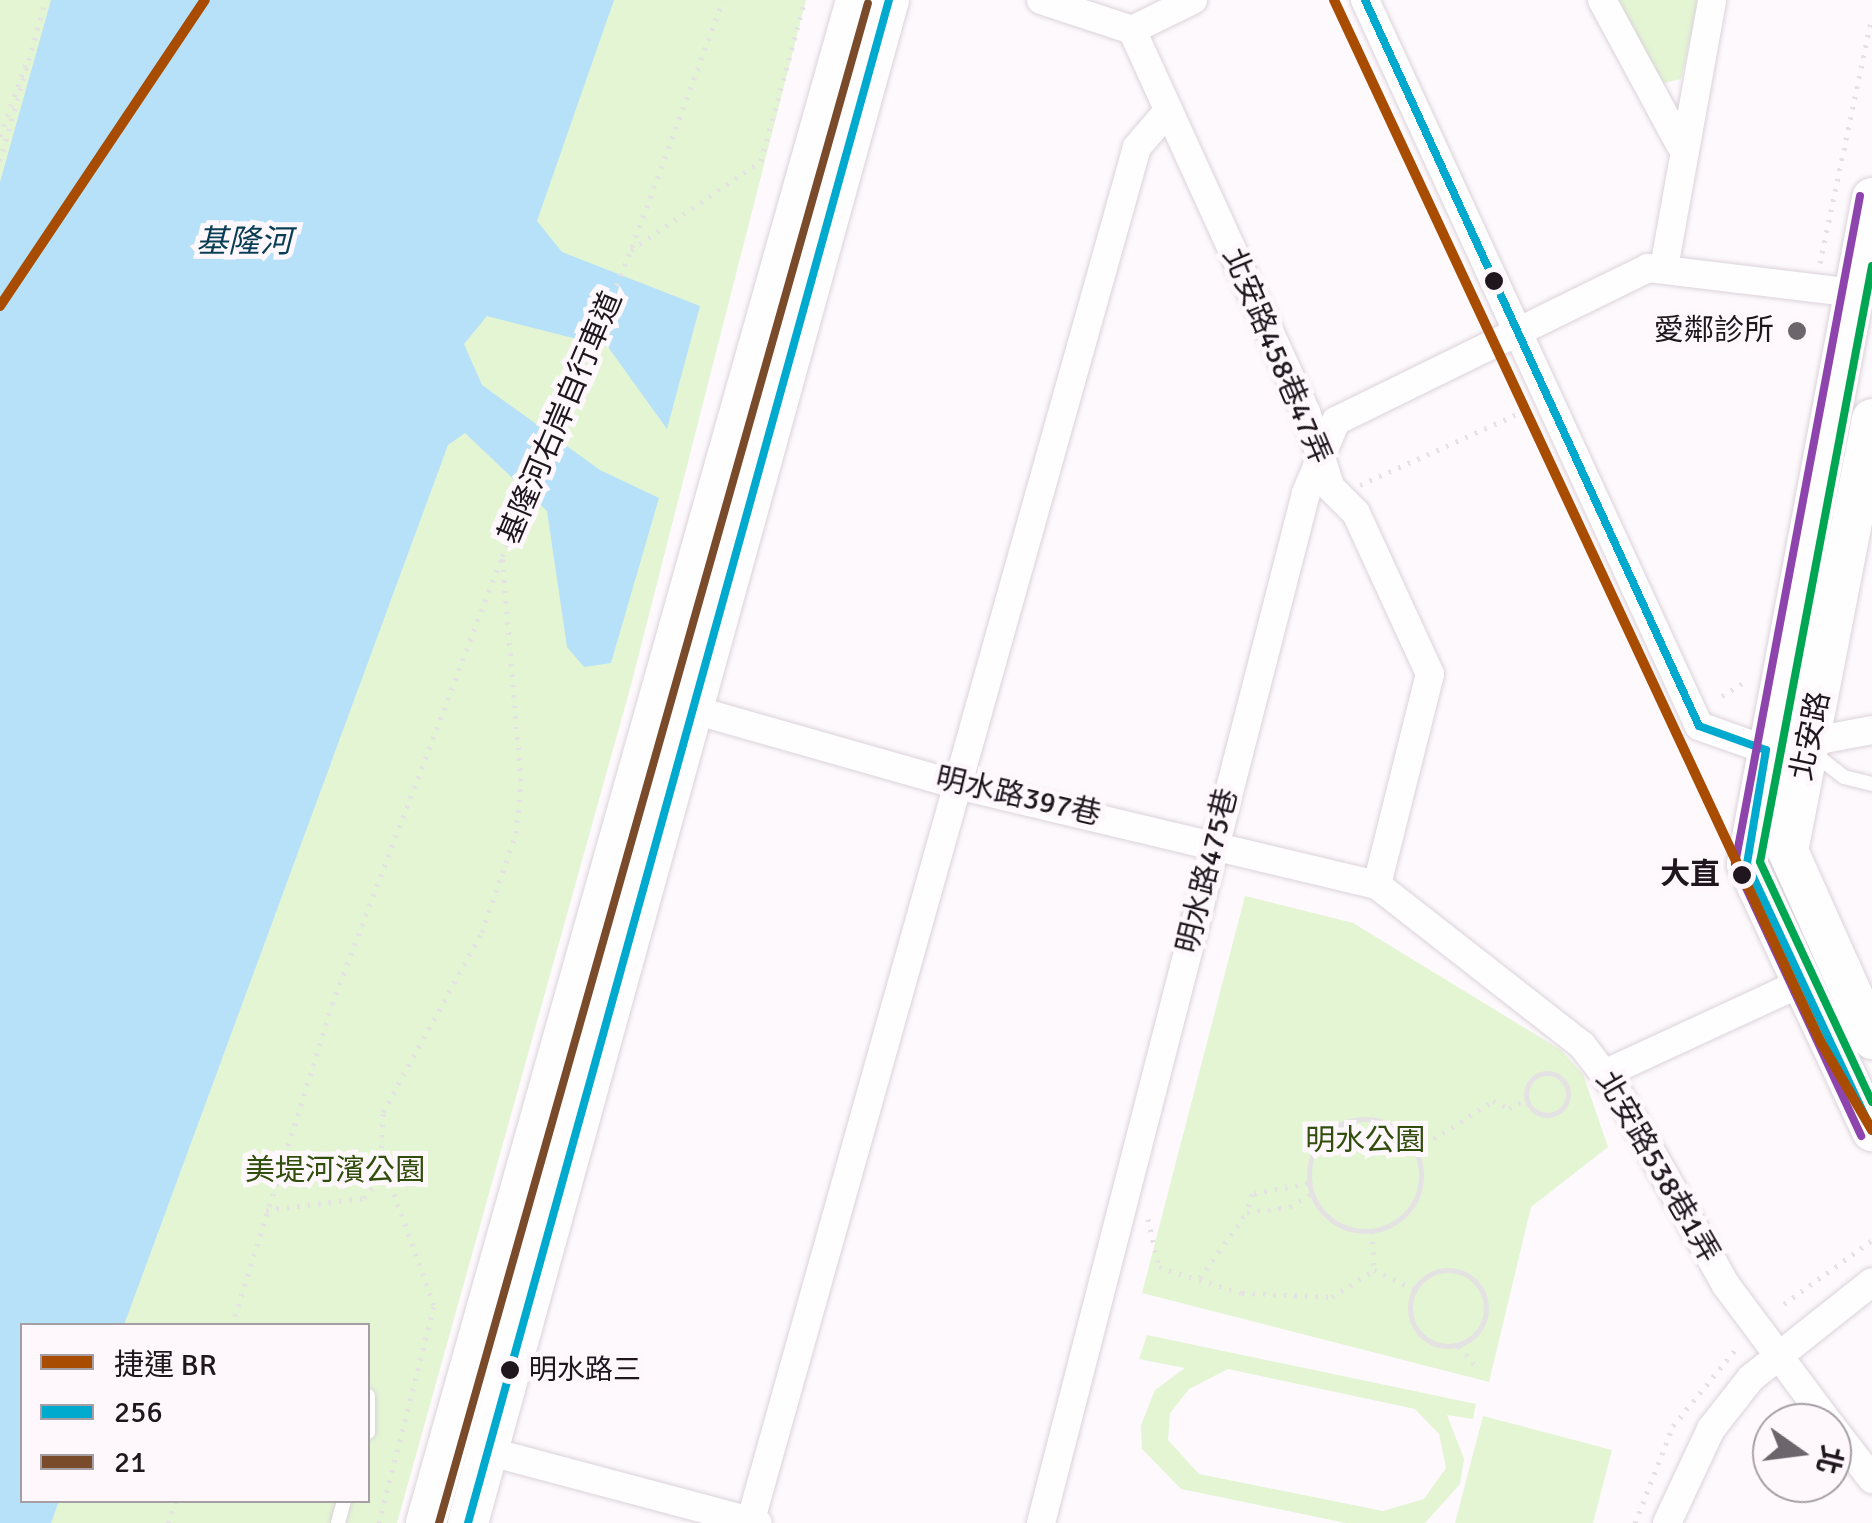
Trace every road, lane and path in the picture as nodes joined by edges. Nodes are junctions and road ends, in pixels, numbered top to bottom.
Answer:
1 (46, 0) edge
2 (723, 0) edge
3 (806, 0) edge
4 (831, 0) edge
5 (856, 0) edge
6 (889, 0) edge
7 (1041, 0) edge
8 (1193, 0) edge
9 (1365, 0) edge
10 (1602, 0) edge
11 (1712, 0) edge
12 (1132, 30) junction
13 (29, 60) junction
14 (1168, 110) junction
15 (0, 136) edge
16 (1680, 144) junction
17 (1, 157) edge
18 (1872, 198) edge
19 (632, 250) junction
20 (1664, 268) junction
21 (1854, 293) junction
22 (1518, 330) junction
23 (1549, 399) junction
24 (1872, 419) edge
25 (1318, 450) junction
26 (1341, 494) junction
27 (502, 556) junction
28 (678, 705) junction
29 (1872, 730) edge
30 (1808, 748) junction
31 (1766, 750) junction
32 (957, 784) junction
33 (1872, 784) edge
34 (1216, 842) junction
35 (1377, 885) junction
36 (602, 892) junction
37 (1801, 983) junction
38 (1872, 1039) edge
39 (1604, 1074) junction
40 (1526, 1100) junction
41 (1872, 1131) edge
42 (1416, 1150) junction
43 (385, 1170) junction
44 (1310, 1183) junction
45 (1312, 1192) junction
46 (266, 1210) junction
47 (1122, 1211) junction
48 (1247, 1212) junction
49 (1372, 1231) junction
50 (1872, 1240) edge
51 (1374, 1270) junction
52 (1200, 1278) junction
53 (1872, 1282) edge
54 (1415, 1289) junction
55 (1784, 1304) dead end
56 (233, 1323) edge
57 (1458, 1345) junction
58 (1779, 1354) junction
59 (1476, 1367) dead end
60 (1814, 1403) edge
61 (487, 1452) junction
62 (1852, 1453) edge
63 (1872, 1479) edge
64 (752, 1522) edge
65 (379, 1523) edge
66 (426, 1523) edge
67 (468, 1523) edge
68 (1041, 1523) edge
69 (1667, 1523) edge

1 - 13 path
2 - 19 path, 基隆河右岸自行車道
3 - 19 path
4 - 36 main road
5 - 28 main road
6 - 28 main road
7 - 12 street
8 - 12 street
9 - 22 street
10 - 16 street
11 - 16 street
12 - 14 street, 北安路458巷47弄
13 - 15 path
13 - 17 path
14 - 25 street, 北安路458巷47弄
14 - 32 street
16 - 20 street
18 - 21 main road, 北安路
19 - 27 path, 基隆河右岸自行車道
20 - 21 street
20 - 22 street, 明水路475巷
21 - 31 main road, 北安路
22 - 23 street
22 - 25 street, 明水路475巷
23 - 26 path
23 - 31 street
24 - 30 main road, 北安路
25 - 26 street, 北安路458巷47弄
25 - 34 street, 明水路475巷
26 - 35 street, 北安路458巷47弄
27 - 43 path, 基隆河右岸自行車道
27 - 46 path
28 - 32 street, 明水路397巷
28 - 36 main road
28 - 61 main road
29 - 30 street
30 - 31 street
30 - 33 lane
30 - 38 main road, 北安路
31 - 37 main road, 北安路
32 - 34 street, 明水路397巷
32 - 64 street
34 - 35 street, 明水路397巷
34 - 47 street, 明水路475巷
35 - 39 street, 北安路538巷1弄
36 - 66 main road
37 - 39 street
37 - 41 main road, 北安路
39 - 58 street, 北安路538巷1弄
40 - 40 path
40 - 42 path
42 - 44 path
42 - 49 path
43 - 46 path
43 - 65 path, 基隆河右岸自行車道
44 - 45 path
44 - 48 path
45 - 48 path
45 - 49 path
46 - 56 path
47 - 52 path
47 - 68 street, 明水路475巷
48 - 52 path
49 - 51 path
50 - 55 path
51 - 52 path
51 - 54 path
53 - 58 street
54 - 57 path
54 - 57 path
57 - 59 path
58 - 60 street, 北安路538巷1弄
58 - 69 street
61 - 64 street
61 - 67 main road
62 - 63 street, 北安路538巷1弄

